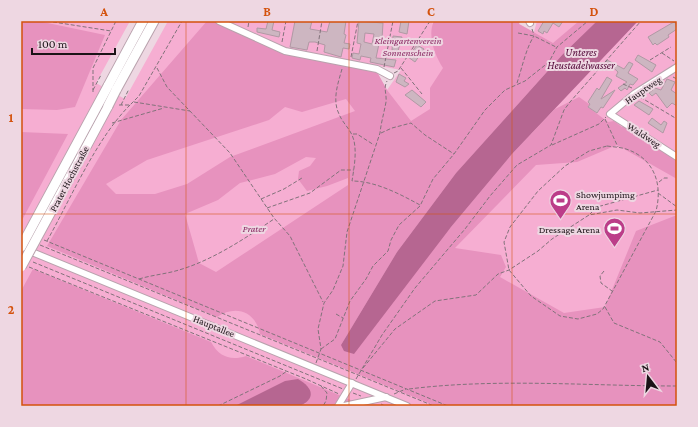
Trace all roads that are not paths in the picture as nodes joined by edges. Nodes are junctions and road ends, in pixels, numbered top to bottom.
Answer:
1 (143, 21) edge
2 (154, 21) edge
3 (219, 21) edge
4 (677, 67) edge
5 (390, 76) road end
6 (608, 116) joint
7 (677, 157) edge
8 (21, 247) edge
9 (25, 267) edge
10 (352, 383) junction
11 (386, 397) junction
12 (338, 406) edge
13 (344, 406) edge
14 (407, 406) edge

1 - 8 highway, Prater Hochstraße, bridge
2 - 9 highway, Prater Hochstraße, bridge
3 - 5 street
4 - 6 street, Hauptweg
6 - 7 street, Waldweg
8 - 10 street, Hauptallee
10 - 11 street, Hauptallee
10 - 12 street
11 - 13 street
11 - 14 street, Hauptallee

